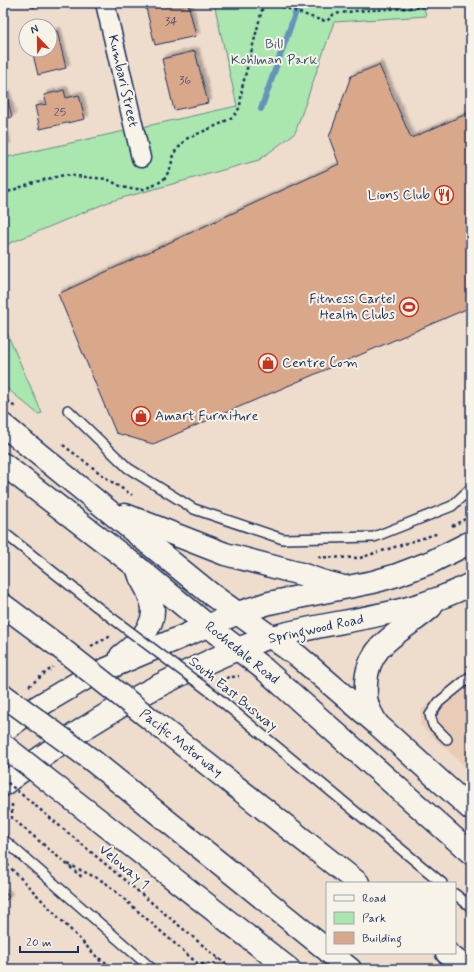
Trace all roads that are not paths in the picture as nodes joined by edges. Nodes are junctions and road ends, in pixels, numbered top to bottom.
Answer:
1 (105, 3) edge
2 (141, 158) dead end
3 (68, 410) dead end
4 (3, 425) edge
5 (3, 464) edge
6 (471, 488) edge
7 (105, 507) junction
8 (3, 532) edge
9 (471, 542) edge
10 (137, 567) junction
11 (471, 584) edge
12 (345, 587) junction
13 (442, 597) junction
14 (3, 605) edge
15 (238, 613) junction
16 (208, 625) junction
17 (271, 637) junction
18 (237, 648) junction
19 (471, 676) edge
20 (86, 678) junction
21 (3, 695) edge
22 (377, 724) junction
23 (3, 731) edge
24 (447, 739) dead end
25 (3, 745) edge
26 (3, 785) edge
27 (471, 809) edge
28 (3, 839) edge
29 (471, 853) edge
30 (357, 882) edge
31 (441, 882) edge
32 (456, 895) edge
33 (471, 907) edge
34 (326, 949) edge
35 (331, 954) edge
36 (448, 954) edge
37 (152, 969) edge
38 (290, 969) edge
39 (350, 969) edge
40 (467, 969) edge

1 - 2 street, Kumbari Street
3 - 6 lane
4 - 7 main road, Rochedale Road
5 - 10 main road, Rochedale Road
7 - 12 main road
7 - 15 main road, Rochedale Road
8 - 31 lane, South East Busway, bridge
9 - 12 main road
10 - 16 main road, Rochedale Road
10 - 20 main road
11 - 13 main road, Springwood Road
12 - 15 main road
13 - 17 main road, Springwood Road
13 - 22 main road
14 - 30 main road, Pacific Motorway, bridge
15 - 16 main road
15 - 17 main road, Rochedale Road
16 - 18 main road, Rochedale Road
16 - 20 main road
17 - 18 main road, Springwood Road
17 - 22 main road, Rochedale Road
18 - 26 main road, Springwood Road
18 - 29 main road, Rochedale Road
19 - 24 lane
20 - 23 main road
21 - 34 main road, bridge
22 - 27 main road, Rochedale Road
25 - 38 main road, bridge
28 - 37 lane
32 - 33 lane
35 - 39 main road
36 - 40 main road

